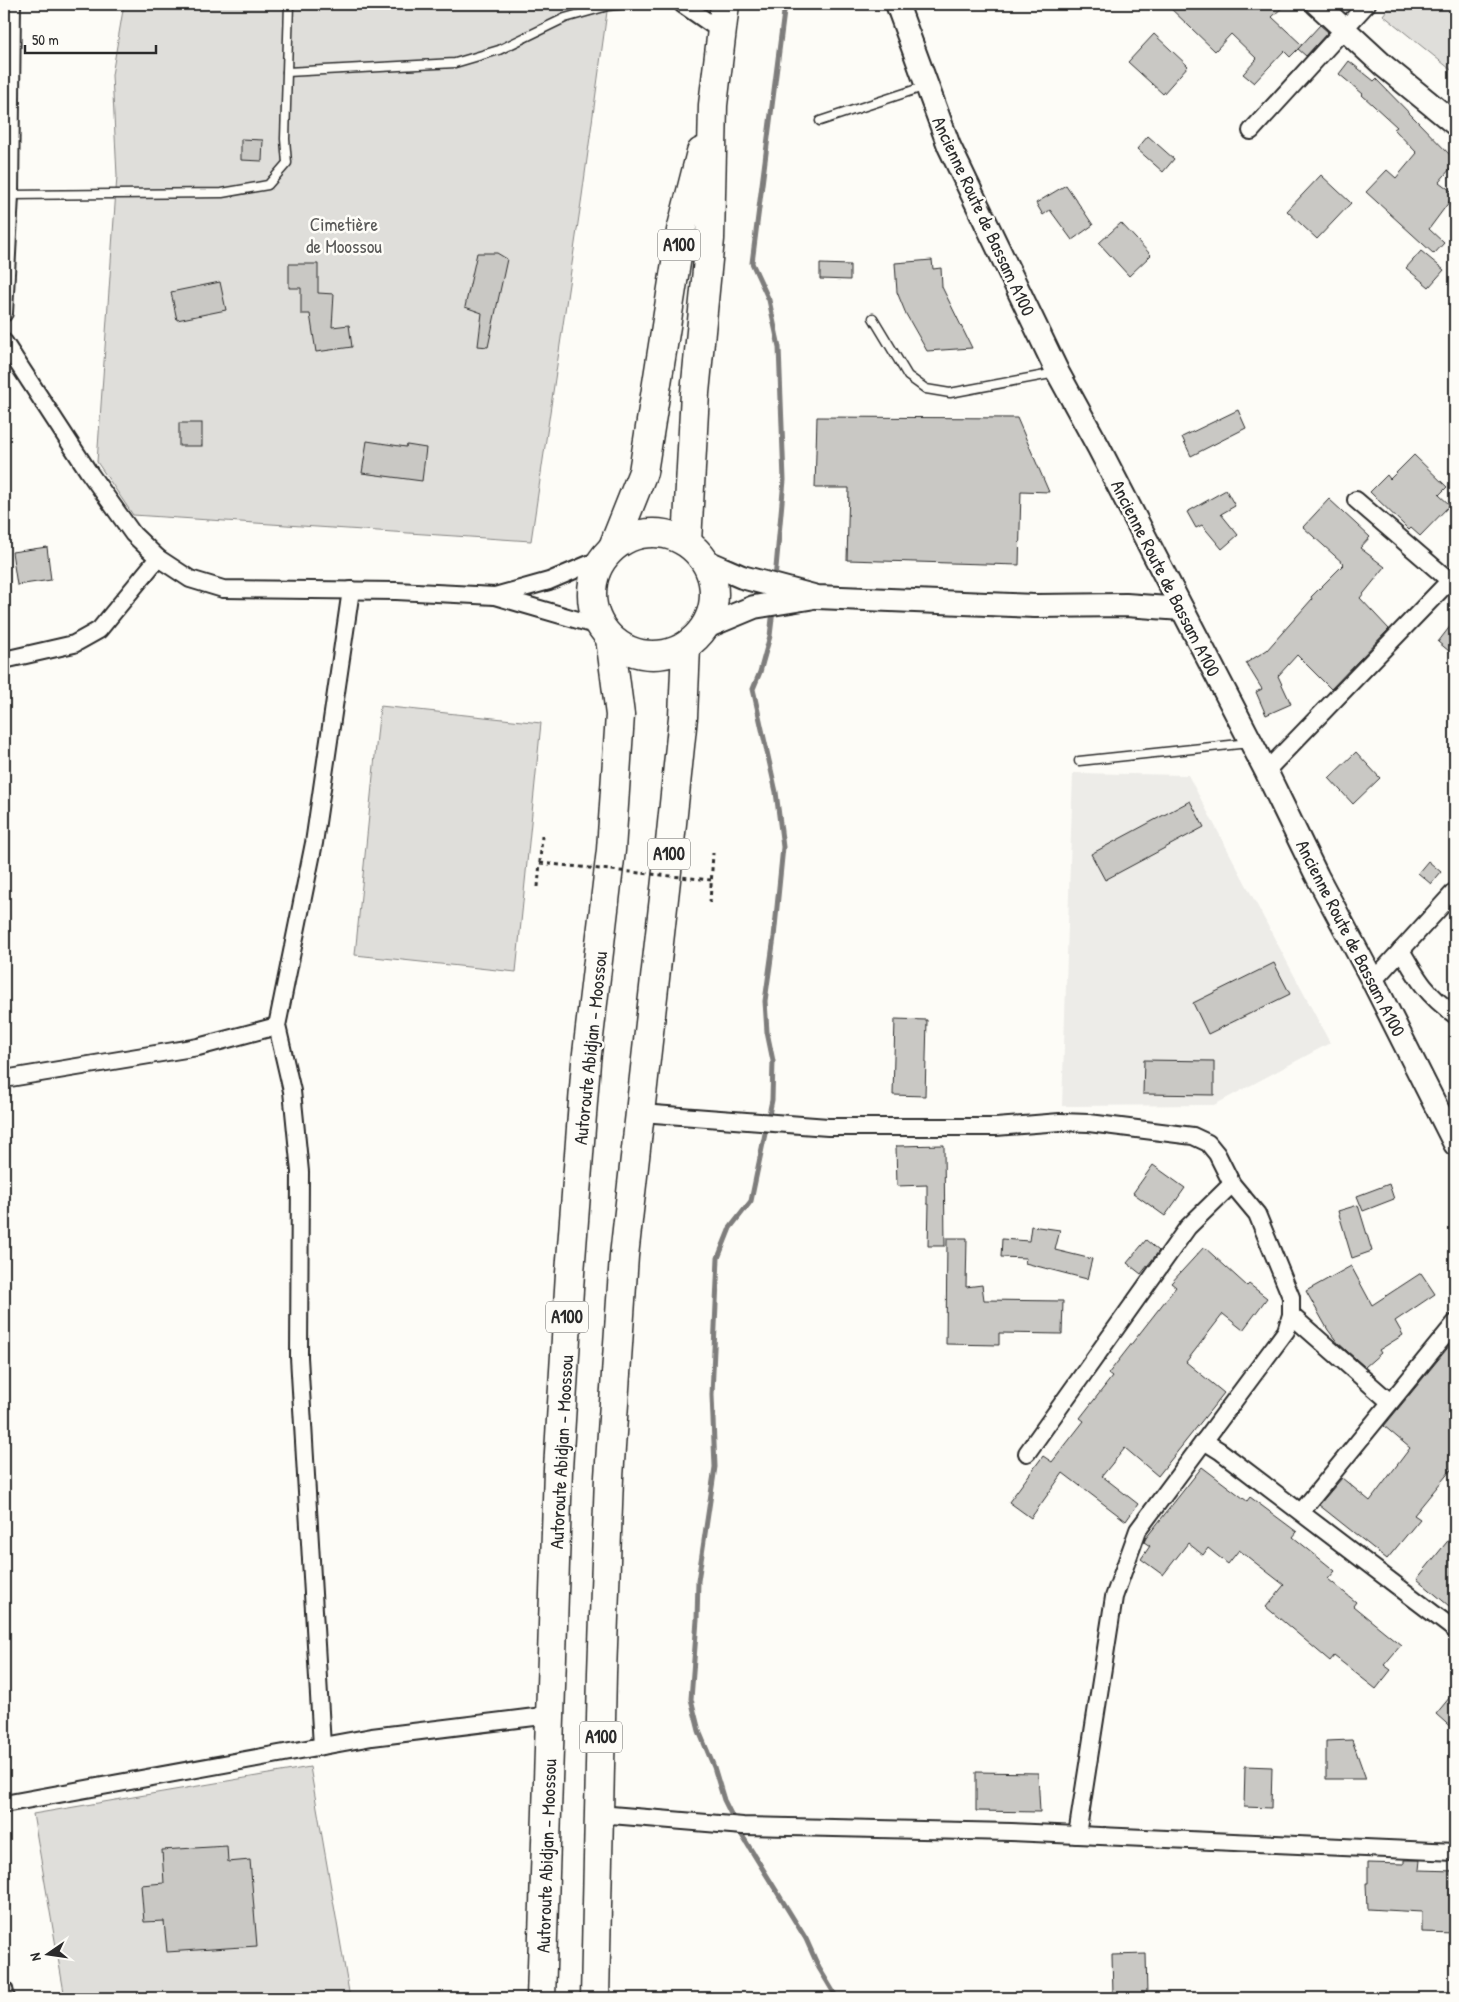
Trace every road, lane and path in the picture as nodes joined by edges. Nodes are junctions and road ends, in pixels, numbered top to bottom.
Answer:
1 (12, 4) edge
2 (289, 4) edge
3 (626, 4) edge
4 (682, 4) edge
5 (725, 4) edge
6 (897, 4) edge
7 (1317, 4) edge
8 (1366, 4) edge
9 (1344, 28) junction
10 (721, 31) junction
11 (287, 72) junction
12 (926, 86) junction
13 (713, 105) junction
14 (820, 121) dead end
15 (1455, 124) edge
16 (1251, 132) dead end
17 (10, 194) junction
18 (4, 313) edge
19 (873, 318) dead end
20 (4, 342) edge
21 (1058, 373) junction
22 (1356, 500) dead end
23 (696, 552) junction
24 (608, 553) junction
25 (158, 558) junction
26 (1452, 578) edge
27 (351, 590) junction
28 (495, 596) junction
29 (818, 596) junction
30 (1182, 609) junction
31 (706, 627) junction
32 (606, 633) junction
33 (686, 647) junction
34 (4, 660) edge
35 (1252, 743) junction
36 (1079, 761) dead end
37 (1266, 771) junction
38 (542, 836) dead end
39 (712, 853) dead end
40 (540, 863) junction
41 (711, 880) junction
42 (538, 887) dead end
43 (1455, 891) edge
44 (710, 903) dead end
45 (1401, 950) junction
46 (1373, 981) junction
47 (1455, 1015) edge
48 (277, 1026) junction
49 (4, 1079) edge
50 (641, 1113) junction
51 (1455, 1144) edge
52 (1232, 1184) junction
53 (1291, 1315) junction
54 (1455, 1323) edge
55 (1390, 1402) junction
56 (1204, 1441) junction
57 (1028, 1453) dead end
58 (1301, 1512) junction
59 (1455, 1630) edge
60 (551, 1715) junction
61 (322, 1746) junction
62 (4, 1804) edge
63 (599, 1814) junction
64 (1078, 1835) junction
65 (1455, 1852) edge
66 (4, 1989) edge
67 (536, 1997) edge
68 (6, 1998) edge
69 (595, 1998) edge

1 - 17 street
2 - 11 lane
3 - 11 lane
4 - 10 street
5 - 10 highway, A100
6 - 12 main road, Ancienne Route de Bassam A100
7 - 9 main road
8 - 9 street
9 - 15 main road
9 - 16 street
10 - 13 highway, A100
11 - 17 lane
12 - 14 lane
12 - 21 main road, Ancienne Route de Bassam A100
13 - 23 highway, A100
13 - 24 highway, A100
17 - 18 street
19 - 21 lane
20 - 25 street
21 - 30 main road, Ancienne Route de Bassam A100
22 - 26 street
23 - 24 highway
23 - 29 main road
23 - 31 highway
24 - 28 street
24 - 32 highway
25 - 27 street
25 - 34 street
26 - 37 street
27 - 28 street
27 - 48 street
28 - 32 street
29 - 30 main road
29 - 31 main road
30 - 35 main road, Ancienne Route de Bassam A100
31 - 33 highway
32 - 33 highway
32 - 60 highway, Autoroute Abidjan - Moossou / A100
33 - 50 highway, A100
35 - 36 lane
35 - 37 main road, Ancienne Route de Bassam A100
37 - 46 main road, Ancienne Route de Bassam A100
38 - 40 path
39 - 41 path
40 - 41 path, bridge
40 - 42 path
41 - 44 path
43 - 45 street
45 - 46 street
45 - 47 street
46 - 51 main road, Ancienne Route de Bassam A100
48 - 49 street
48 - 61 street
50 - 52 street
50 - 63 highway, A100
52 - 53 street
52 - 57 street
53 - 55 street
53 - 56 street
54 - 55 street
55 - 58 street
56 - 58 street
56 - 64 street
58 - 59 street
60 - 61 street
60 - 67 highway, Autoroute Abidjan - Moossou / A100
61 - 62 street
63 - 64 street
63 - 69 highway, A100
64 - 65 street
66 - 68 street

